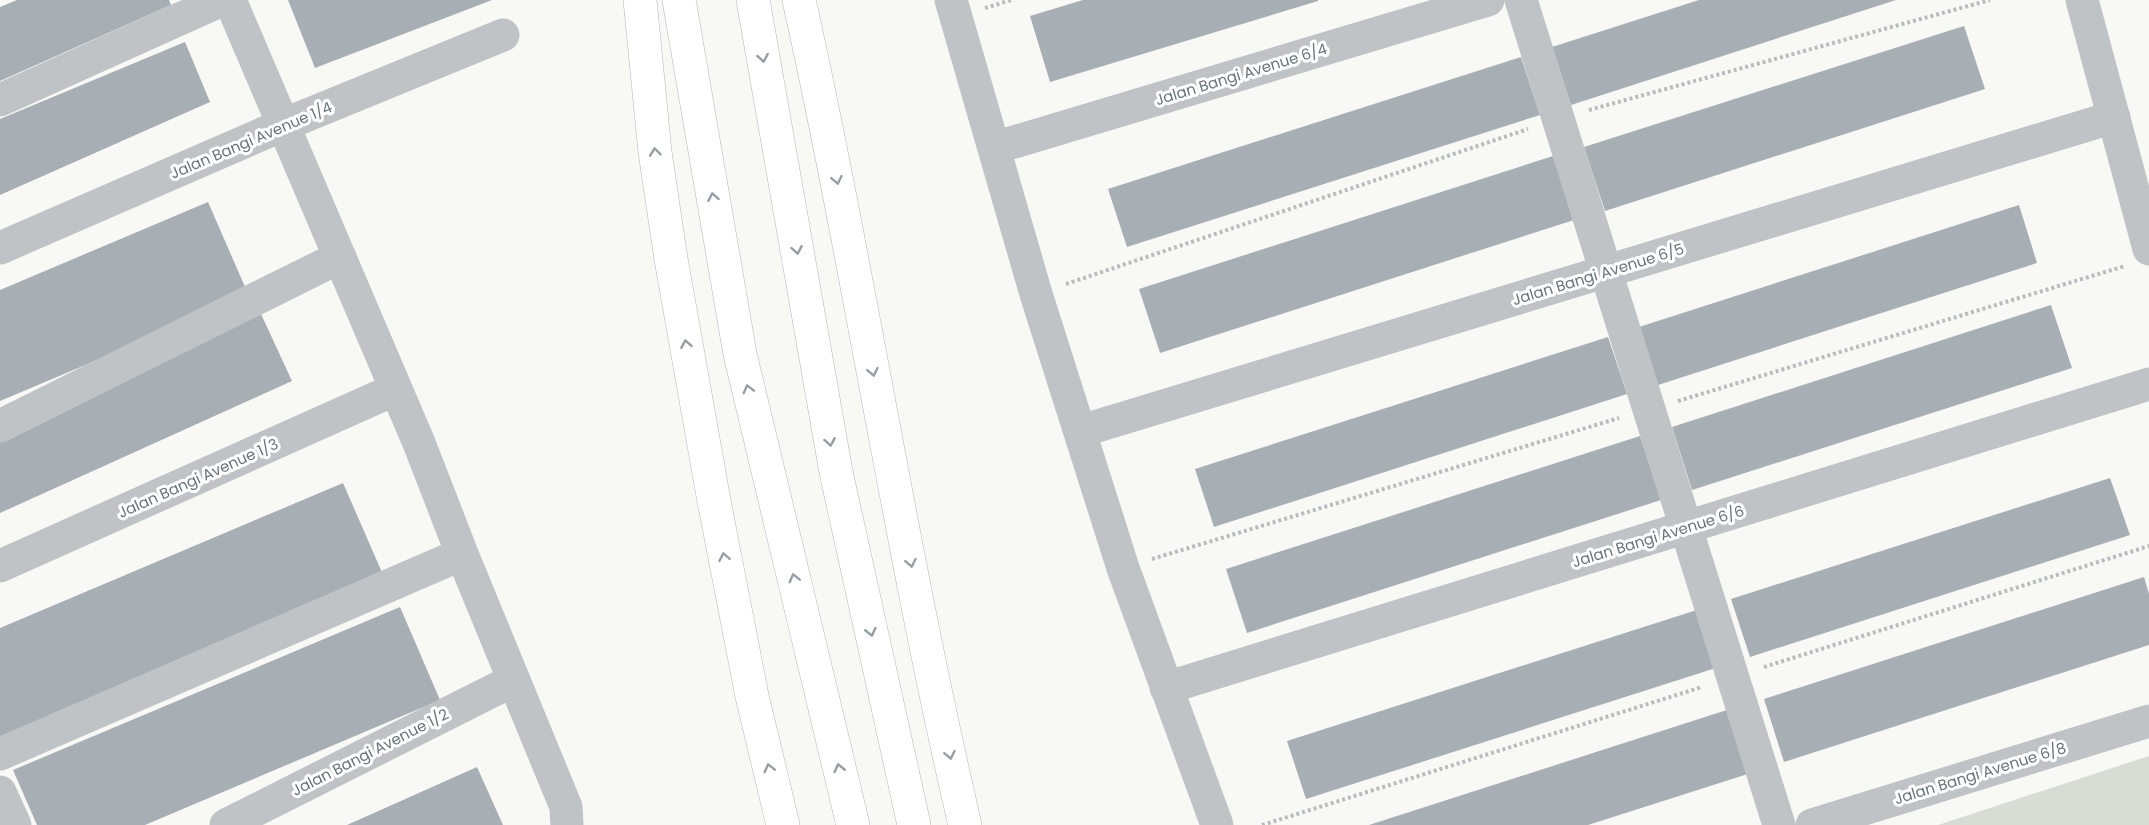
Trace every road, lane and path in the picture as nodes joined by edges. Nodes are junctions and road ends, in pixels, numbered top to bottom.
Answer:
1 (222, 0) edge
2 (231, 0) edge
3 (640, 0) edge
4 (679, 0) edge
5 (753, 0) edge
6 (799, 0) edge
7 (814, 0) edge
8 (951, 0) edge
9 (1488, 0) edge
10 (1521, 0) edge
11 (1990, 0) edge
12 (2082, 0) edge
13 (503, 35) dead end
14 (0, 100) edge
15 (2114, 117) junction
16 (1558, 118) junction
17 (283, 125) junction
18 (828, 132) junction
19 (994, 148) junction
20 (0, 248) edge
21 (2149, 249) edge
22 (340, 257) junction
23 (1606, 271) junction
24 (1036, 294) junction
25 (2149, 384) edge
26 (396, 389) junction
27 (0, 426) edge
28 (1081, 431) junction
29 (1686, 527) junction
30 (2149, 546) edge
31 (462, 554) junction
32 (0, 566) edge
33 (1733, 677) junction
34 (514, 680) junction
35 (1166, 688) junction
36 (2149, 721) edge
37 (0, 754) edge
38 (0, 792) edge
39 (15, 825) edge
40 (226, 825) edge
41 (567, 825) edge
42 (783, 825) edge
43 (853, 825) edge
44 (914, 825) edge
45 (965, 825) edge
46 (1217, 825) edge
47 (1262, 825) edge
48 (1779, 825) edge
49 (1812, 825) edge

1 - 14 street
2 - 17 street
42 -> 3 main road
43 -> 4 main road
5 -> 44 main road
6 - 18 main road
7 - 18 street
8 - 19 street
9 - 19 street, Jalan Bangi Avenue 6/4
10 - 16 street
11 - 16 path
12 - 15 street
13 - 17 street, Jalan Bangi Avenue 1/4
15 - 21 street
15 - 23 street, Jalan Bangi Avenue 6/5
16 - 23 street
16 - 24 path
17 - 20 street, Jalan Bangi Avenue 1/4
17 - 22 street
18 -> 45 main road
19 - 24 street
22 - 26 street
22 - 27 street
23 - 28 street, Jalan Bangi Avenue 6/5
23 - 29 street
24 - 28 street
25 - 29 street, Jalan Bangi Avenue 6/6
26 - 31 street
26 - 32 street, Jalan Bangi Avenue 1/3
28 - 35 street
29 - 33 street
29 - 35 street, Jalan Bangi Avenue 6/6
30 - 33 path
31 - 34 street
31 - 37 street
33 - 47 path
33 - 48 street
34 - 40 street, Jalan Bangi Avenue 1/2
34 - 41 street
35 - 46 street
36 - 49 street, Jalan Bangi Avenue 6/8
38 - 39 street

